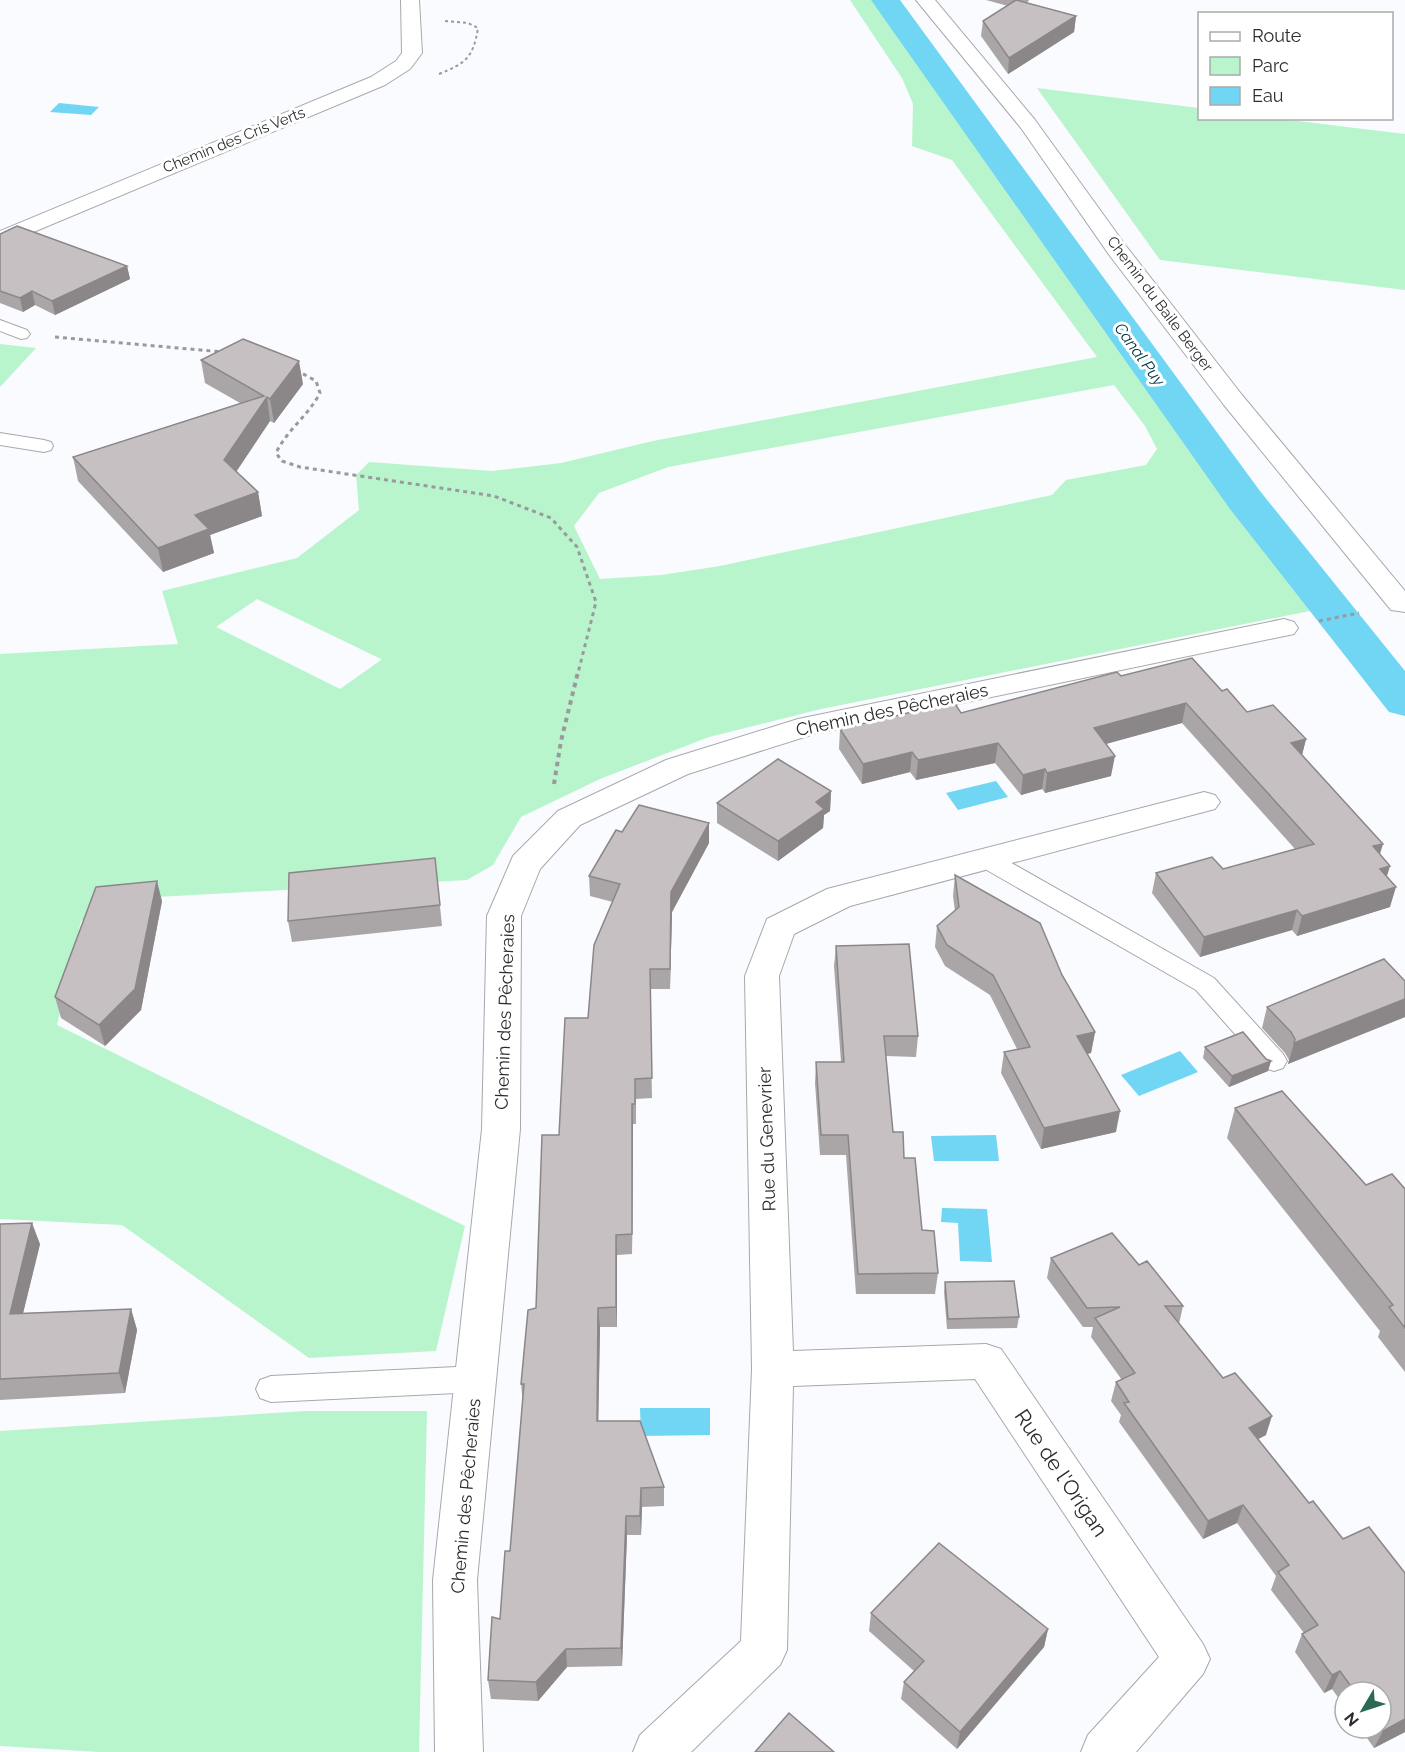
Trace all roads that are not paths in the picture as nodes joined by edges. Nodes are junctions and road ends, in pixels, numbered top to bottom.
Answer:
1 (410, 0) edge
2 (925, 0) edge
3 (0, 239) edge
4 (0, 325) edge
5 (21, 334) road end
6 (0, 439) edge
7 (45, 446) dead end
8 (1403, 604) edge
9 (1284, 628) dead end
10 (1204, 802) dead end
11 (986, 859) junction
12 (1274, 1061) dead end
13 (773, 1369) junction
14 (477, 1379) junction
15 (271, 1389) dead end
16 (459, 1752) edge
17 (657, 1752) edge
18 (1105, 1752) edge

1 - 3 street, Chemin des Cris Verts
2 - 8 street, Chemin du Baile Berger
4 - 5 lane
6 - 7 lane
9 - 14 street, Chemin des Pêcheraies
10 - 11 street, Rue du Genevrier
11 - 12 lane
11 - 13 street, Rue du Genevrier
13 - 17 street, Rue du Genevrier
13 - 18 street, Rue de l'Origan
14 - 15 lane
14 - 16 street, Chemin des Pêcheraies

